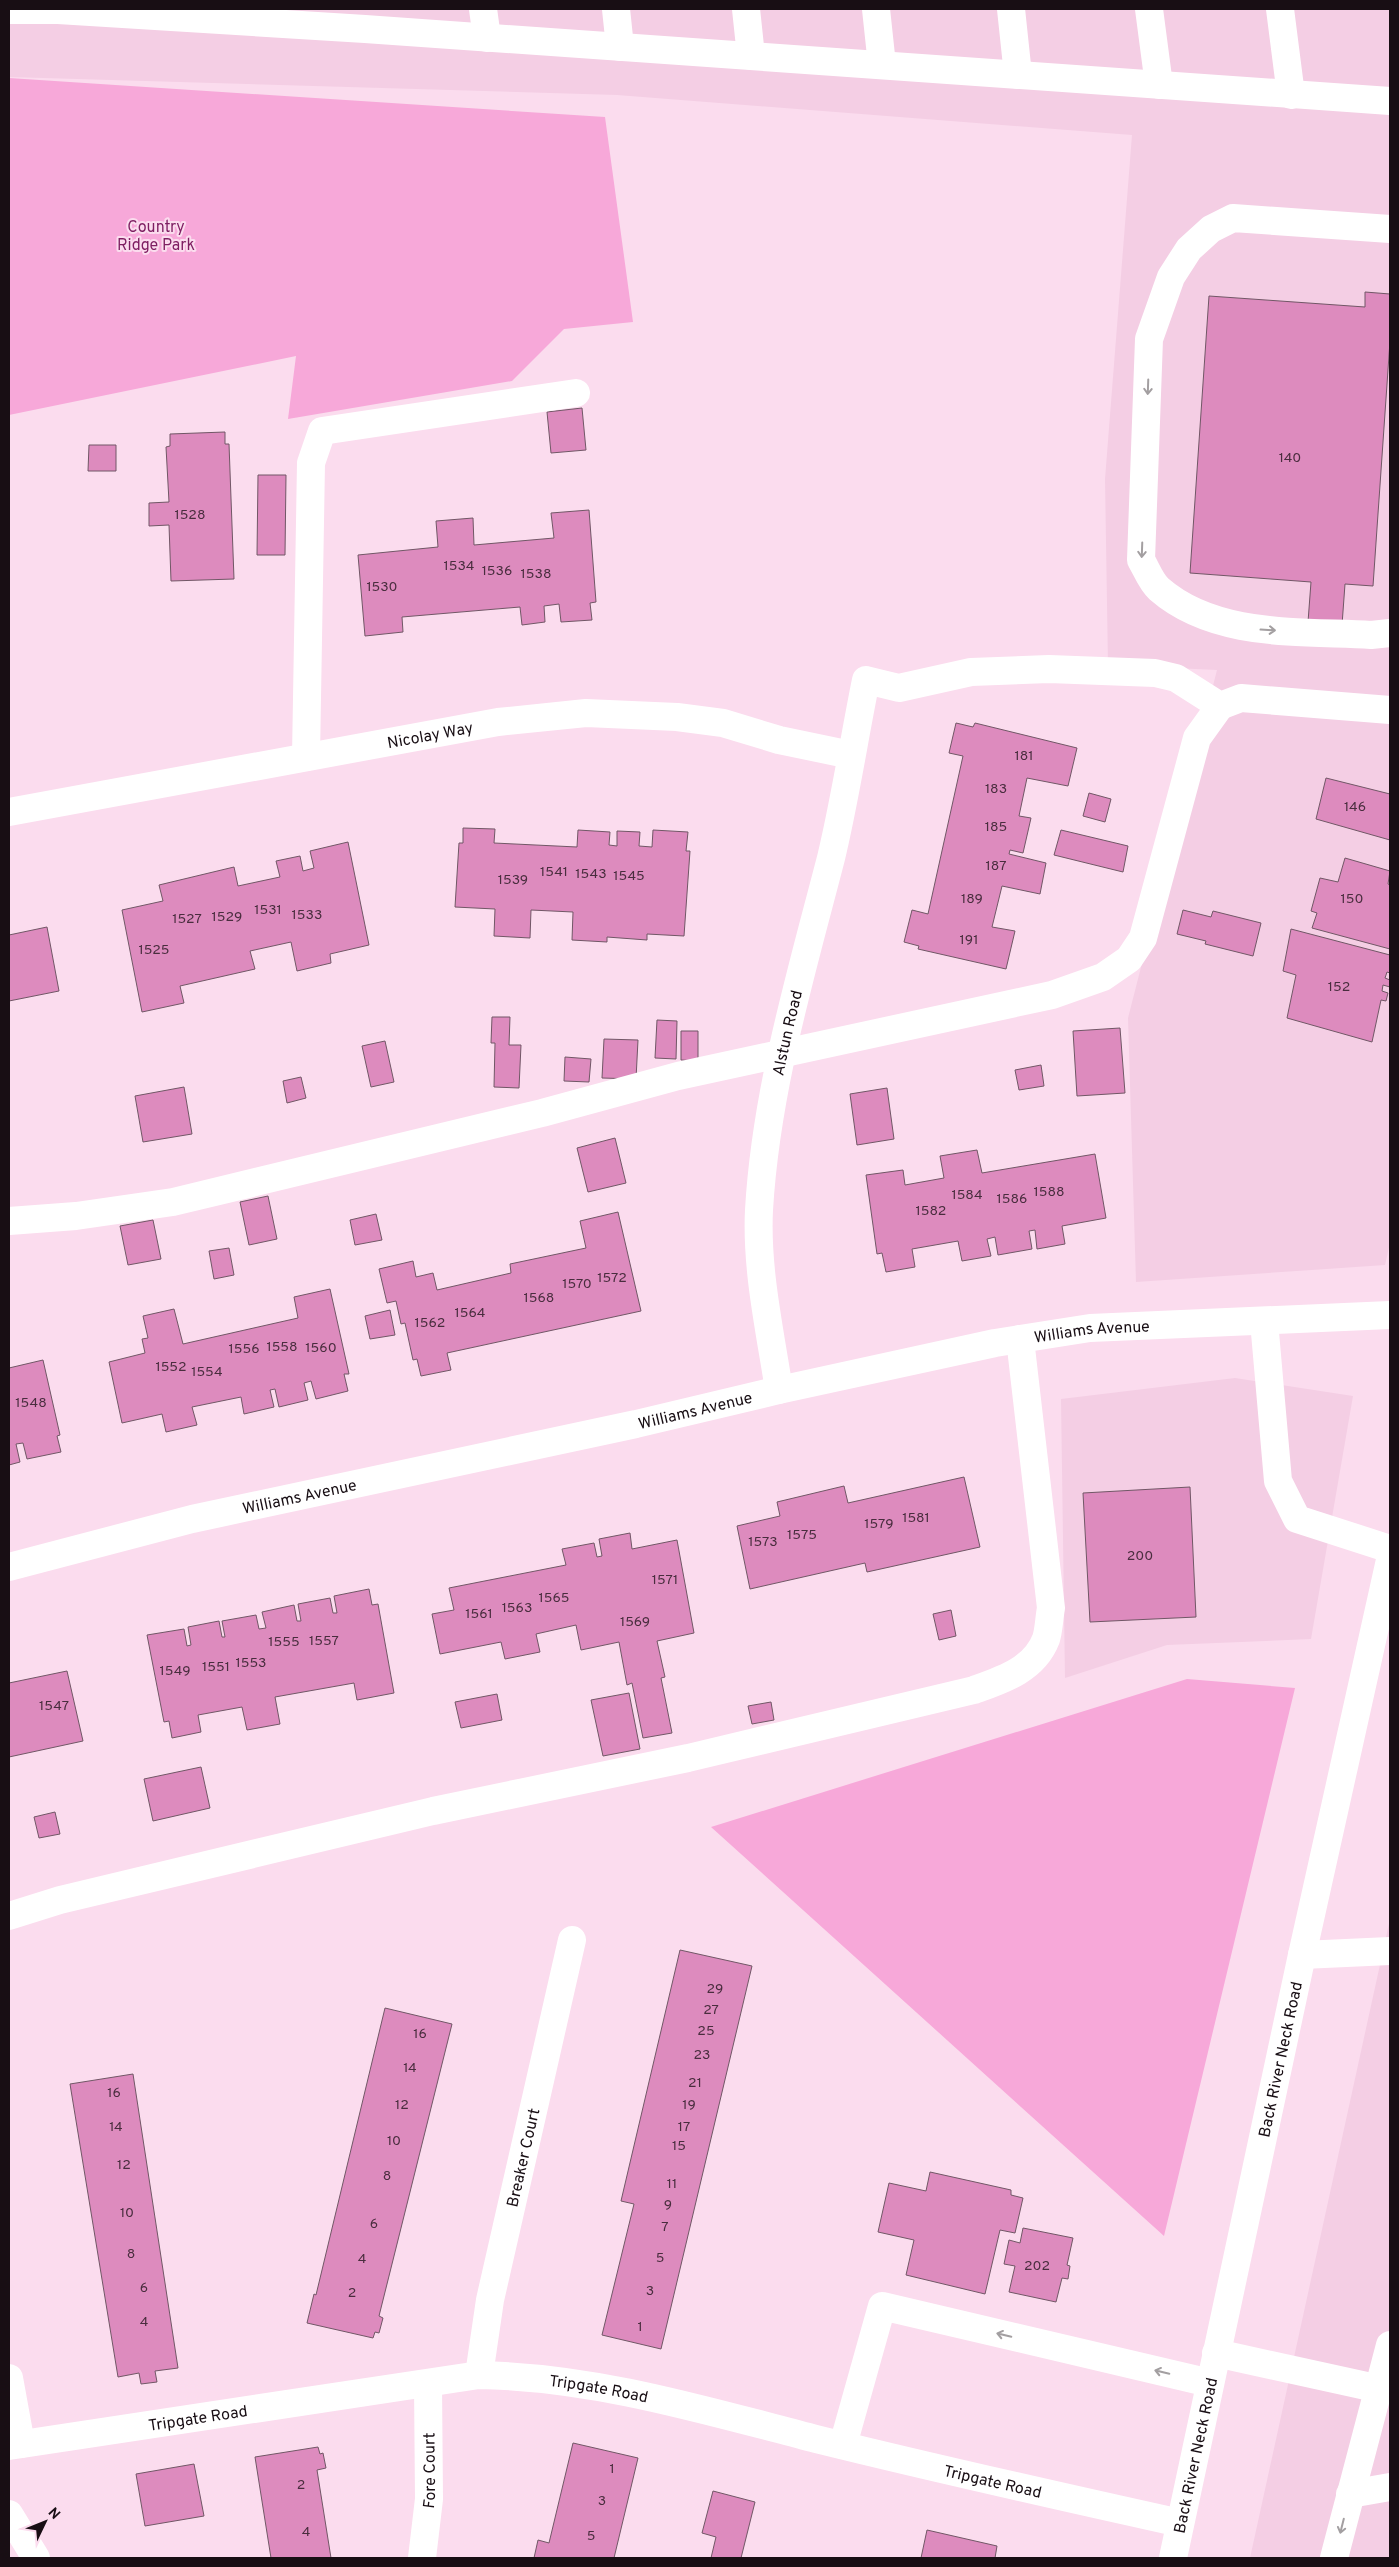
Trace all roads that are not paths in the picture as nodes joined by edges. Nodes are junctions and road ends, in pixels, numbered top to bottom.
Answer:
1 (483, 9) edge
2 (616, 9) edge
3 (746, 9) edge
4 (876, 9) edge
5 (1011, 9) edge
6 (1149, 9) edge
7 (1280, 9) edge
8 (9, 10) edge
9 (487, 38) junction
10 (620, 46) junction
11 (751, 56) junction
12 (882, 66) junction
13 (1018, 75) junction
14 (1159, 85) junction
15 (1291, 94) junction
16 (1390, 102) edge
17 (1390, 229) edge
18 (576, 393) dead end
19 (1390, 633) edge
20 (1220, 706) junction
21 (1390, 710) edge
22 (851, 755) junction
23 (306, 757) junction
24 (9, 812) edge
25 (781, 1054) junction
26 (9, 1221) edge
27 (1390, 1315) edge
28 (1264, 1321) junction
29 (1020, 1339) junction
30 (779, 1390) junction
31 (1390, 1550) edge
32 (1390, 1560) edge
33 (9, 1567) edge
34 (9, 1916) edge
35 (572, 1940) dead end
36 (1390, 1951) edge
37 (1302, 1954) junction
38 (1390, 2345) edge
39 (1216, 2353) junction
40 (479, 2375) junction
41 (9, 2378) edge
42 (1210, 2383) junction
43 (428, 2384) junction
44 (1385, 2388) edge
45 (15, 2445) edge
46 (843, 2445) junction
47 (1390, 2487) edge
48 (1350, 2494) junction
49 (9, 2514) edge
50 (1180, 2523) junction
51 (36, 2558) edge
52 (422, 2558) edge
53 (1173, 2558) edge
54 (1334, 2558) edge

1 - 9 street
2 - 10 street
3 - 11 street
4 - 12 street
5 - 13 street
6 - 14 street
7 - 15 street
8 - 9 street
9 - 10 street
10 - 11 street
11 - 12 street
12 - 13 street
13 - 14 street
14 - 15 street
15 - 16 street
17 -> 19 street
18 - 23 street
20 - 21 street
20 - 22 street, Alstun Road
20 - 25 street
22 - 23 street, Nicolay Way
22 - 25 street, Alstun Road
23 - 24 street, Nicolay Way
25 - 26 street
25 - 30 street, Alstun Road
27 - 28 street, Williams Avenue
28 - 29 street, Williams Avenue
28 - 31 street
29 - 30 street, Williams Avenue
29 - 34 street
30 - 33 street, Williams Avenue
32 - 37 street, Back River Neck Road
35 - 40 street, Breaker Court
36 - 37 street
37 - 39 street, Back River Neck Road
38 - 44 street
39 - 42 street, Back River Neck Road
39 - 44 street
40 - 43 street, Tripgate Road
40 - 46 street, Tripgate Road
41 - 45 street
42 -> 46 street
42 - 50 street, Back River Neck Road
43 - 45 street, Tripgate Road
43 - 52 street, Fore Court
44 - 48 street
46 - 50 street, Tripgate Road
47 - 48 street
48 -> 54 street
49 - 51 street
50 - 53 street, Back River Neck Road

